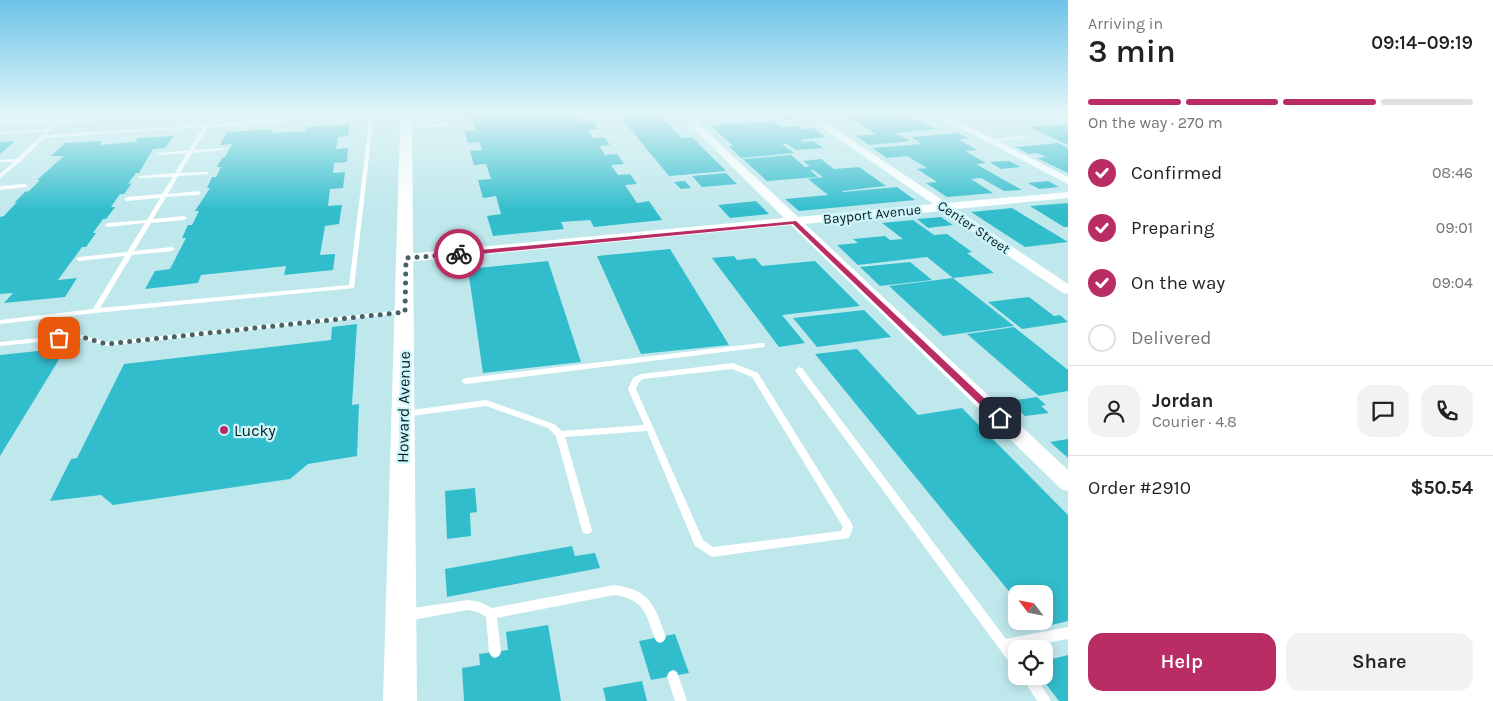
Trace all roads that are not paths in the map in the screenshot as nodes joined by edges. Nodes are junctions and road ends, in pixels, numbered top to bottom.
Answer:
1 (33, 146) edge
2 (195, 146) edge
3 (368, 146) edge
4 (407, 146) edge
5 (716, 146) edge
6 (853, 146) edge
7 (1000, 146) edge
8 (223, 149) dead end
9 (191, 152) junction
10 (159, 154) dead end
11 (19, 160) junction
12 (0, 161) edge
13 (207, 173) dead end
14 (177, 175) junction
15 (0, 177) edge
16 (140, 177) dead end
17 (1068, 181) edge
18 (25, 186) dead end
19 (0, 188) edge
20 (198, 193) dead end
21 (164, 195) junction
22 (1068, 195) edge
23 (127, 199) dead end
24 (944, 207) junction
25 (184, 218) dead end
26 (149, 221) junction
27 (794, 222) junction
28 (108, 225) dead end
29 (172, 249) dead end
30 (129, 254) junction
31 (79, 258) dead end
32 (406, 258) junction
33 (1068, 290) edge
34 (95, 311) junction
35 (405, 312) junction
36 (0, 322) edge
37 (0, 344) edge
38 (761, 345) dead end
39 (799, 370) dead end
40 (466, 381) dead end
41 (402, 414) junction
42 (650, 428) junction
43 (560, 434) junction
44 (1068, 483) edge
45 (588, 530) dead end
46 (491, 614) junction
47 (401, 616) junction
48 (1068, 633) edge
49 (660, 637) dead end
50 (1004, 645) junction
51 (1008, 651) edge
52 (495, 652) dead end
53 (673, 676) dead end
54 (1034, 685) edge
55 (400, 701) edge
56 (681, 701) edge
57 (1046, 701) edge

1 - 11 lane
2 - 9 lane
3 - 34 lane
4 - 32 street, Howard Avenue
5 - 27 street
6 - 24 street, Center Street
7 - 17 street
8 - 9 lane
9 - 10 lane
9 - 14 lane
11 - 12 lane
11 - 15 lane
13 - 14 lane
14 - 16 lane
14 - 21 lane
18 - 19 lane
20 - 21 lane
21 - 23 lane
21 - 26 lane
22 - 24 street, Bayport Avenue
24 - 27 street, Bayport Avenue
24 - 33 street, Center Street
25 - 26 lane
26 - 28 lane
26 - 30 lane
27 - 32 street, Bayport Avenue
27 - 44 street
29 - 30 lane
30 - 31 lane
30 - 34 lane
32 - 35 street, Howard Avenue
34 - 36 lane
35 - 37 lane
35 - 41 street, Howard Avenue
38 - 40 lane
39 - 50 lane
41 - 43 lane
41 - 47 street, Howard Avenue
42 - 42 lane
42 - 43 lane
43 - 45 lane
46 - 47 lane
46 - 49 lane
46 - 52 lane
47 - 55 street, Howard Avenue
48 - 50 lane
50 - 51 lane
53 - 56 lane
54 - 57 lane

